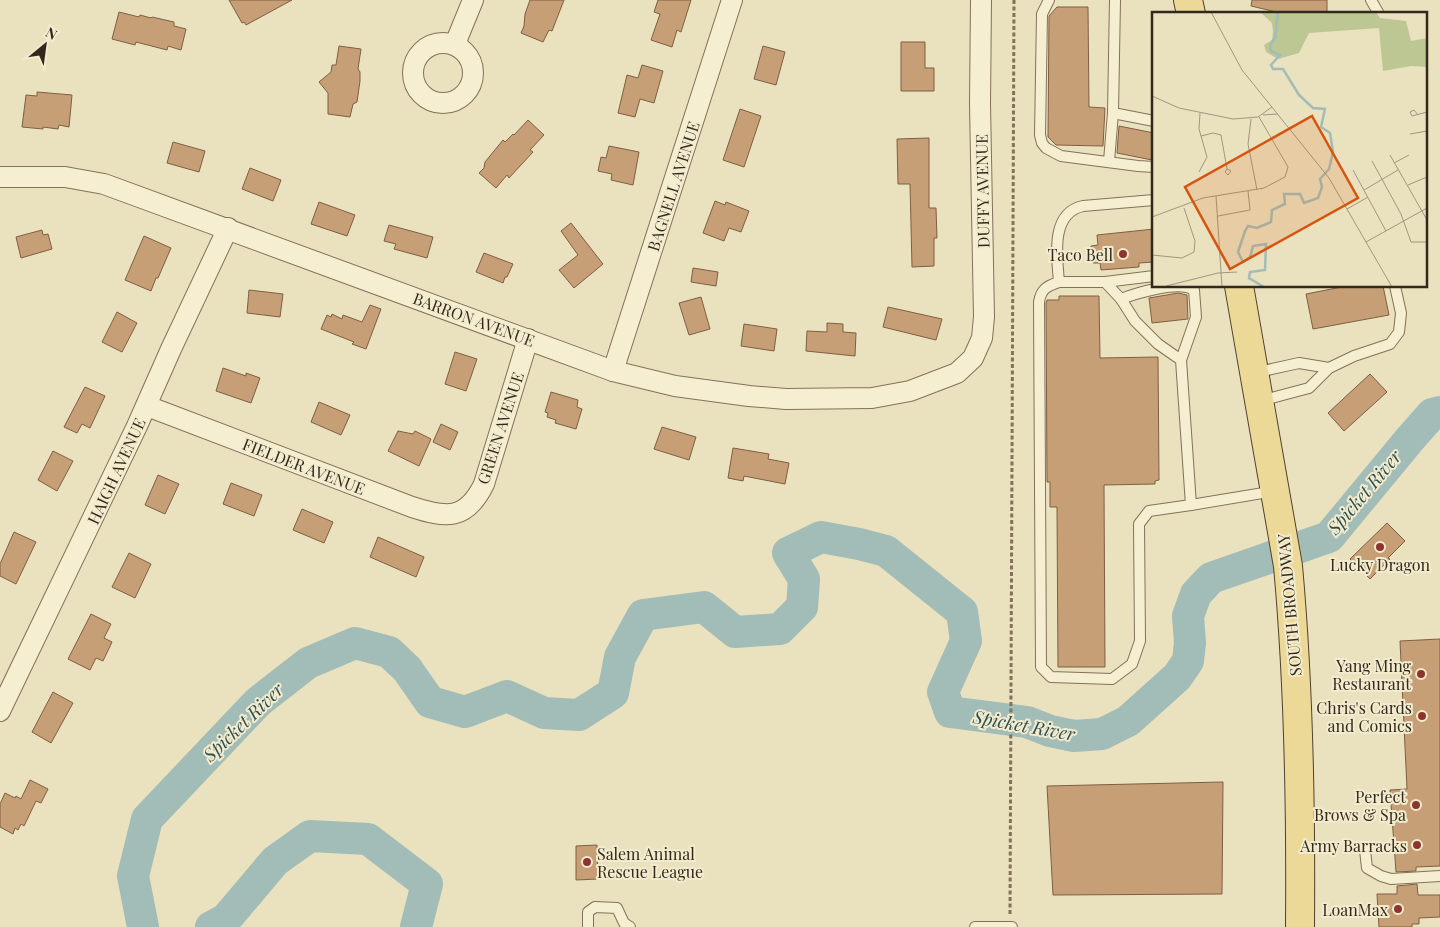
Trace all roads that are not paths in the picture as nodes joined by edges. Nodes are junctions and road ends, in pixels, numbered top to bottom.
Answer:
1 (473, 0) edge
2 (732, 0) edge
3 (981, 0) edge
4 (1049, 0) edge
5 (1115, 0) edge
6 (1371, 0) edge
7 (1378, 12) edge
8 (455, 44) dead end
9 (1113, 113) junction
10 (1152, 121) edge
11 (1109, 161) junction
12 (1152, 167) edge
13 (0, 176) edge
14 (1152, 200) edge
15 (228, 228) junction
16 (1152, 276) edge
17 (1059, 282) junction
18 (1105, 282) junction
19 (1166, 288) edge
20 (1191, 288) edge
21 (1239, 288) edge
22 (1395, 288) edge
23 (1121, 299) junction
24 (528, 339) junction
25 (1180, 360) junction
26 (1329, 368) junction
27 (613, 371) junction
28 (957, 373) joint
29 (1254, 373) junction
30 (1259, 402) junction
31 (147, 406) junction
32 (1275, 491) junction
33 (1192, 505) junction
34 (463, 510) joint
35 (0, 711) edge
36 (1365, 850) dead end
37 (1440, 876) edge
38 (588, 927) edge
39 (630, 927) edge
40 (975, 927) edge
41 (1011, 927) edge
42 (1300, 927) edge

1 - 8 street
2 - 27 street, BAGNELL AVENUE
3 - 28 street, DUFFY AVENUE
4 - 11 lane
5 - 9 lane
6 - 7 lane
9 - 10 lane
9 - 11 lane
11 - 12 lane
13 - 15 street, BARRON AVENUE
14 - 17 lane
15 - 24 street, BARRON AVENUE
15 - 31 street, HAIGH AVENUE
16 - 18 lane
17 - 18 lane
17 - 33 lane
18 - 23 lane
19 - 23 lane
20 - 25 lane
21 - 29 main road, SOUTH BROADWAY
22 - 26 lane
23 - 25 lane
24 - 27 street, BARRON AVENUE
24 - 34 street, GREEN AVENUE
25 - 33 lane
26 - 29 lane
26 - 30 lane
27 - 28 street, BARRON AVENUE
29 - 30 main road, SOUTH BROADWAY
30 - 32 main road, SOUTH BROADWAY
31 - 34 street, FIELDER AVENUE
31 - 35 street, HAIGH AVENUE
32 - 33 lane
32 - 42 main road, SOUTH BROADWAY
36 - 37 lane
38 - 39 lane
40 - 41 lane

